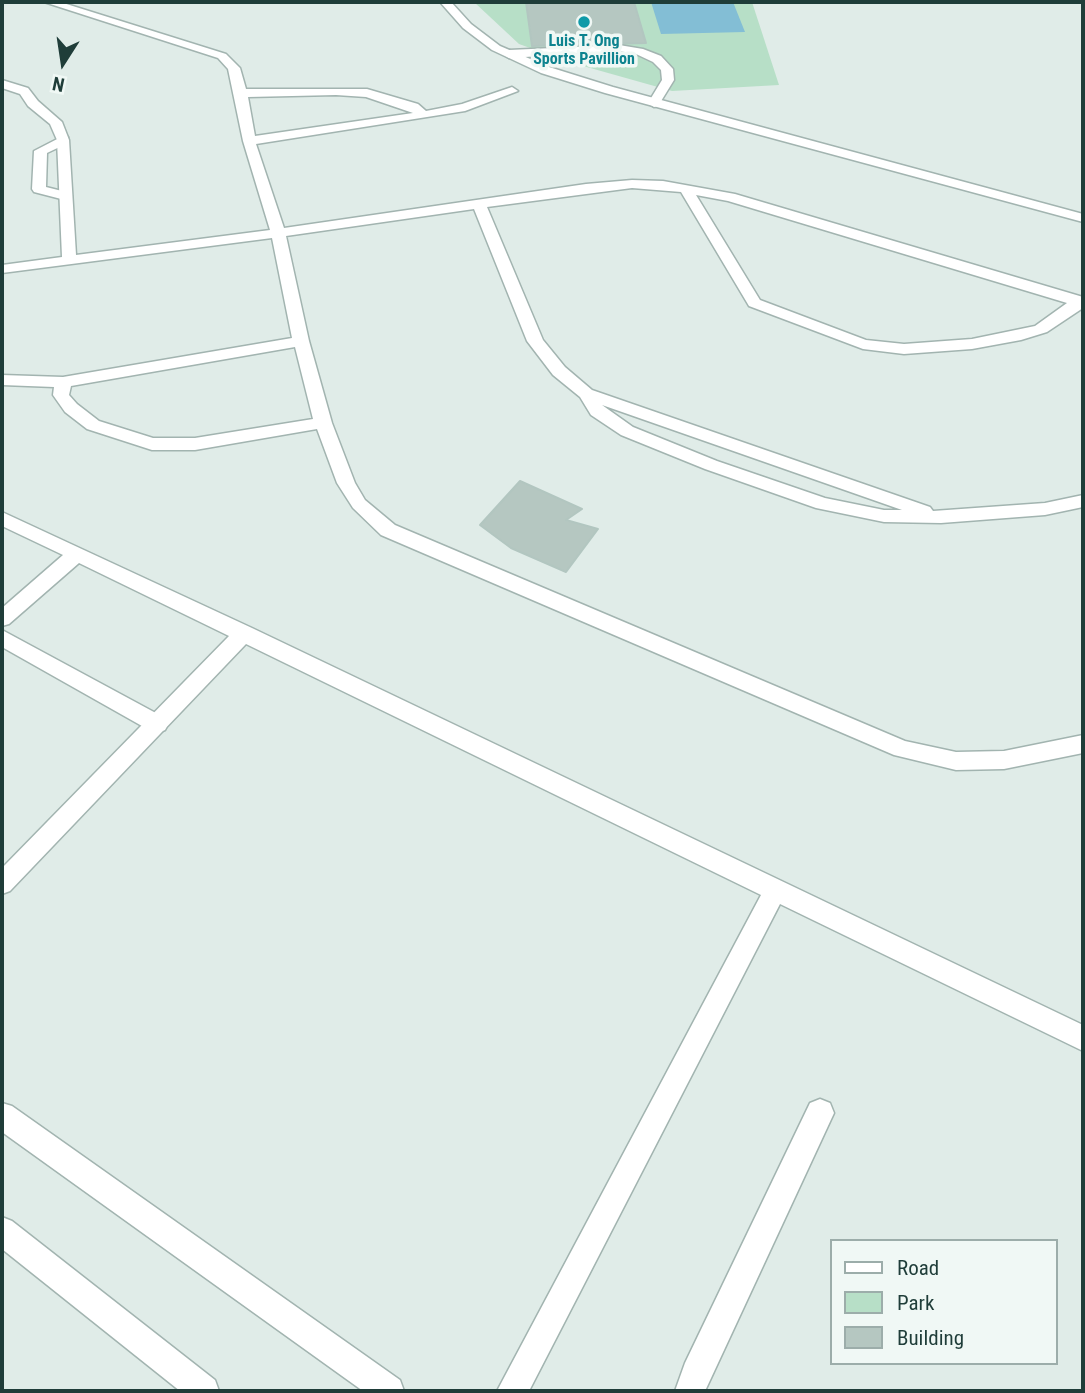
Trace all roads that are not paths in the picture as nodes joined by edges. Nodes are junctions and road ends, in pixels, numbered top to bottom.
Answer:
1 (49, 2) edge
2 (445, 2) edge
3 (509, 54) junction
4 (2, 84) edge
5 (512, 92) dead end
6 (241, 93) junction
7 (2, 98) edge
8 (33, 103) junction
9 (654, 103) junction
10 (423, 115) junction
11 (63, 141) junction
12 (249, 141) junction
13 (685, 188) junction
14 (65, 195) junction
15 (479, 204) junction
16 (1083, 218) edge
17 (278, 233) junction
18 (69, 259) junction
19 (2, 269) edge
20 (1082, 302) edge
21 (301, 341) junction
22 (2, 380) edge
23 (63, 382) junction
24 (586, 394) junction
25 (323, 423) junction
26 (1083, 502) edge
27 (2, 517) edge
28 (941, 517) junction
29 (78, 553) junction
30 (2, 619) edge
31 (245, 633) junction
32 (2, 638) edge
33 (157, 724) junction
34 (1083, 744) edge
35 (2, 884) edge
36 (776, 889) junction
37 (1083, 1038) edge
38 (820, 1113) dead end
39 (2, 1116) edge
40 (2, 1231) edge
41 (204, 1391) edge
42 (389, 1391) edge
43 (512, 1391) edge
44 (690, 1391) edge

1 - 6 street
2 - 3 street
3 - 9 street
3 - 9 street
4 - 8 street
5 - 10 street
6 - 10 street
6 - 12 street
7 - 8 street
8 - 11 street
9 - 16 street
10 - 12 street
11 - 14 street
11 - 14 street
12 - 17 street
13 - 15 street
13 - 20 street
13 - 20 street
14 - 18 street
15 - 17 street
15 - 24 street
17 - 18 street
17 - 21 street
18 - 19 street
21 - 23 street
21 - 25 street
22 - 23 street
23 - 25 street
24 - 28 street
24 - 28 street
25 - 34 street
26 - 28 street
27 - 29 street
29 - 30 street
29 - 31 street
31 - 33 street
31 - 36 street
32 - 33 street
33 - 35 street
36 - 37 street
36 - 43 street
38 - 44 street
39 - 42 street
40 - 41 street

